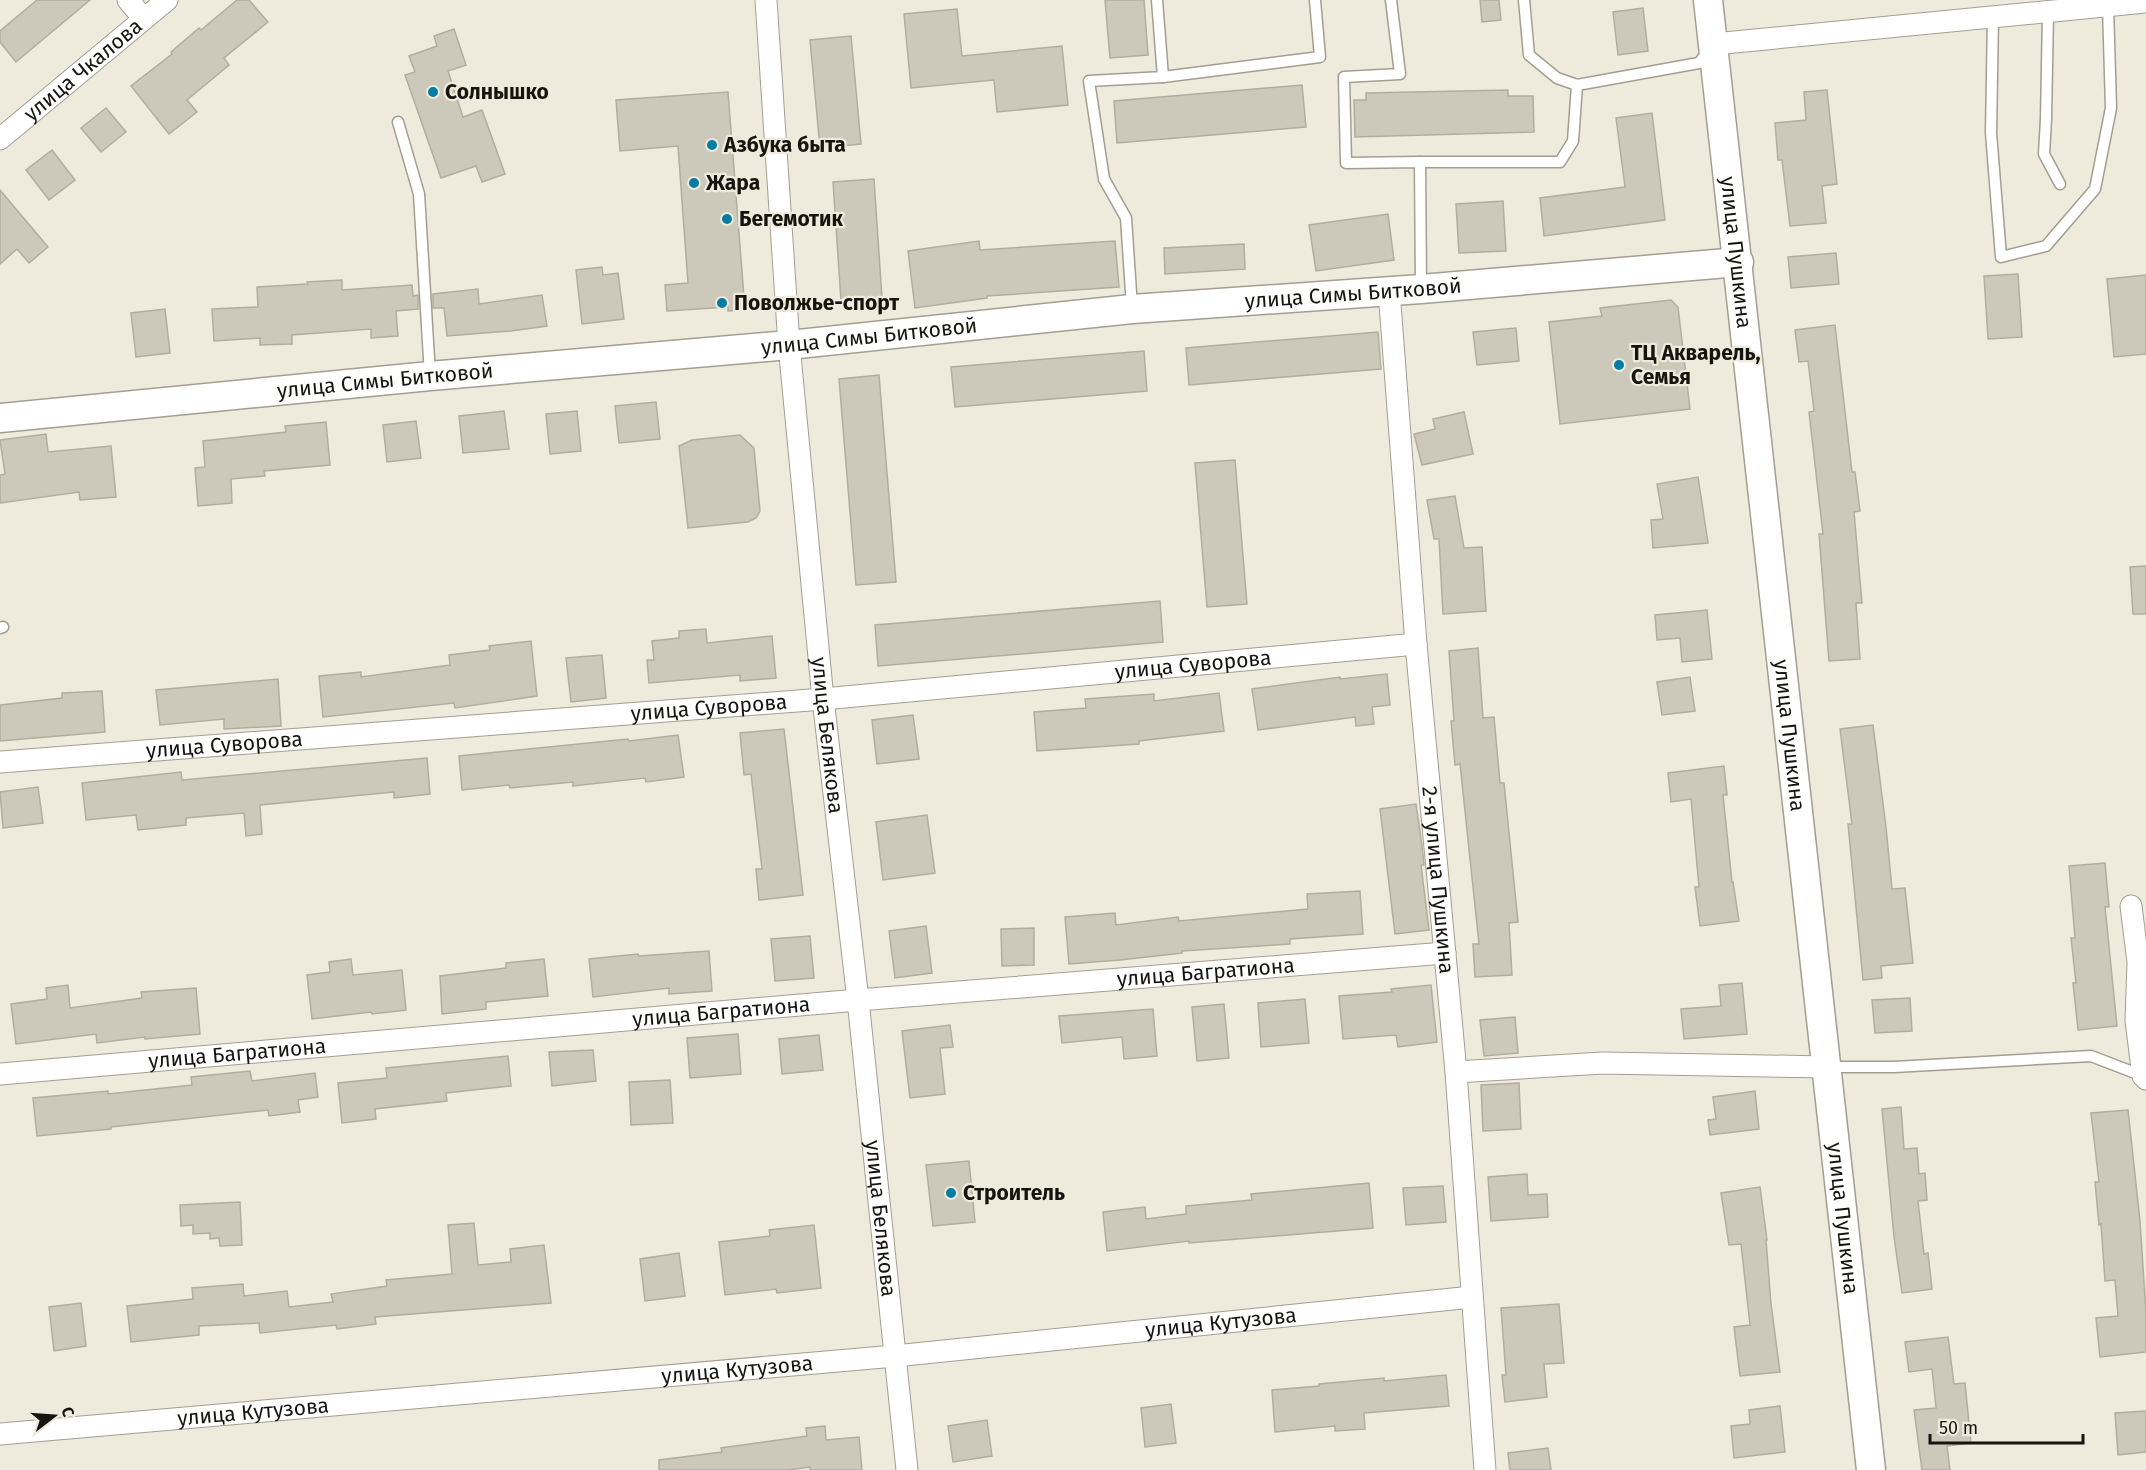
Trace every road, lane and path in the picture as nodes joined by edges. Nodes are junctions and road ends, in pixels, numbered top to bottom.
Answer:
1 (128, 0) edge
2 (167, 0) edge
3 (766, 0) edge
4 (1157, 0) edge
5 (1315, 0) edge
6 (1391, 0) edge
7 (1524, 0) edge
8 (1708, 0) edge
9 (2146, 2) edge
10 (2108, 6) junction
11 (2048, 12) junction
12 (1993, 17) junction
13 (144, 19) junction
14 (1714, 44) junction
15 (1163, 77) junction
16 (1577, 85) junction
17 (398, 122) dead end
18 (0, 139) edge
19 (1420, 162) junction
20 (2060, 184) dead end
21 (1739, 262) junction
22 (1421, 289) junction
23 (1389, 291) junction
24 (1132, 309) junction
25 (789, 345) junction
26 (430, 376) junction
27 (0, 418) edge
28 (1416, 644) junction
29 (823, 699) junction
30 (0, 762) edge
31 (2131, 906) dead end
32 (1445, 953) junction
33 (858, 1000) junction
34 (1827, 1067) junction
35 (1456, 1072) junction
36 (0, 1074) edge
37 (2145, 1078) edge
38 (1472, 1297) junction
39 (895, 1356) junction
40 (0, 1434) edge
41 (907, 1470) edge
42 (1485, 1470) edge
43 (1871, 1470) edge

1 - 13 street
2 - 13 street, улица Чкалова
3 - 25 street, улица Белякова
4 - 15 lane
5 - 15 lane
6 - 19 lane
7 - 16 lane
8 - 14 street, улица Пушкина
9 - 10 street
10 - 11 street
10 - 12 lane
11 - 12 street
11 - 20 lane
12 - 14 street
13 - 18 street, улица Чкалова
14 - 16 lane
14 - 21 street, улица Пушкина
15 - 24 lane
16 - 19 lane
17 - 26 lane
19 - 22 lane
21 - 22 street, улица Симы Битковой
21 - 34 street, улица Пушкина
22 - 23 street, улица Симы Битковой
23 - 24 street, улица Симы Битковой
23 - 28 street, 2-я улица Пушкина
24 - 25 street, улица Симы Битковой
25 - 26 street, улица Симы Битковой
25 - 29 street, улица Белякова
26 - 27 street, улица Симы Битковой
28 - 29 street, улица Суворова
28 - 32 street, 2-я улица Пушкина
29 - 30 street, улица Суворова
29 - 33 street, улица Белякова
31 - 37 street
32 - 33 street, улица Багратиона
32 - 35 street, 2-я улица Пушкина
33 - 36 street, улица Багратиона
33 - 39 street, улица Белякова
34 - 35 street
34 - 37 lane
34 - 43 street, улица Пушкина
35 - 38 street, 2-я улица Пушкина
38 - 39 street, улица Кутузова
38 - 42 street, 2-я улица Пушкина
39 - 40 street, улица Кутузова
39 - 41 street, улица Белякова

